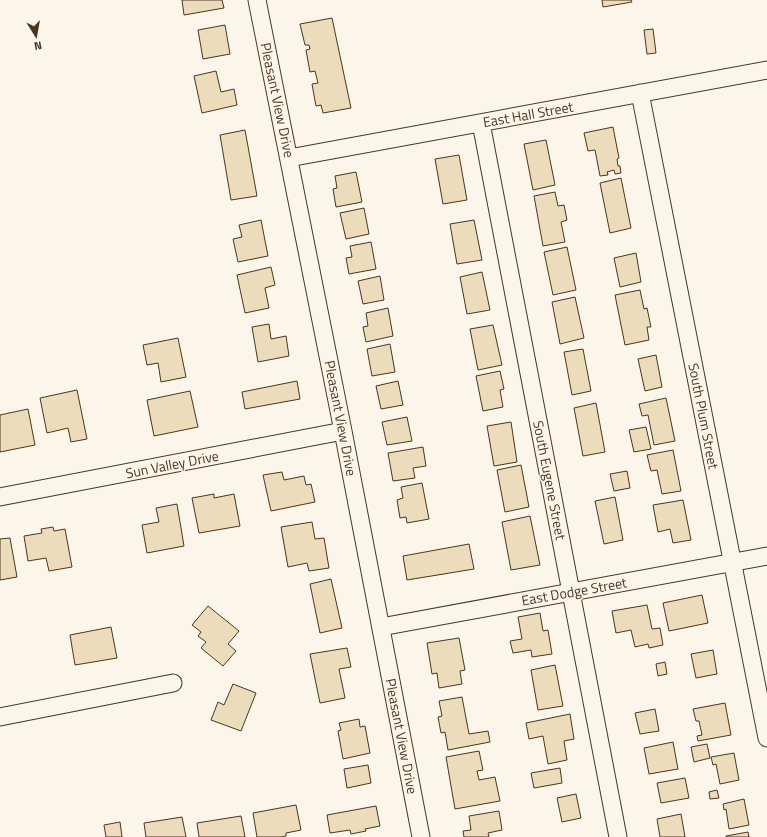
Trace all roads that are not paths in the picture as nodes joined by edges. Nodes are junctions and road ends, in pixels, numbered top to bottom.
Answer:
1 (257, 0) edge
2 (767, 70) edge
3 (640, 93) junction
4 (481, 122) junction
5 (289, 158) junction
6 (343, 431) junction
7 (0, 497) edge
8 (767, 556) edge
9 (732, 562) junction
10 (571, 592) junction
11 (381, 627) junction
12 (173, 683) dead end
13 (0, 717) edge
14 (767, 738) edge
15 (421, 837) edge
16 (618, 837) edge

1 - 5 street, Pleasant View Drive
2 - 3 street, East Hall Street
3 - 4 street, East Hall Street
3 - 9 street, South Plum Street
4 - 5 street, East Hall Street
4 - 10 street, South Eugene Street
5 - 6 street, Pleasant View Drive
6 - 7 street, Sun Valley Drive
6 - 11 street, Pleasant View Drive
8 - 9 street, East Dodge Street
9 - 10 street, East Dodge Street
9 - 14 street, South Plum Street
10 - 11 street, East Dodge Street
10 - 16 street, South Eugene Street
11 - 15 street, Pleasant View Drive
12 - 13 street

